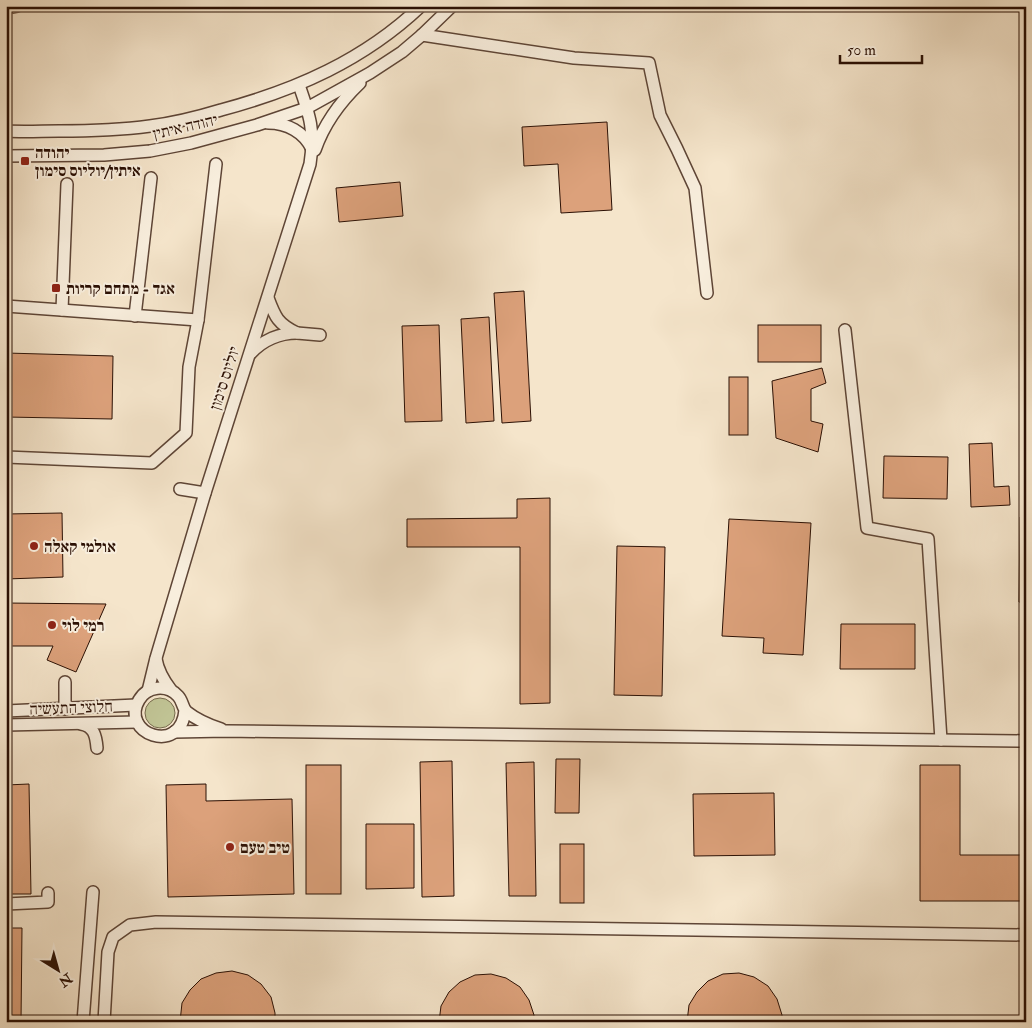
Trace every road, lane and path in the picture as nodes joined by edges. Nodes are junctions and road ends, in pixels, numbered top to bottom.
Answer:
1 (17, 6) edge
2 (421, 6) edge
3 (452, 6) edge
4 (6, 8) edge
5 (422, 35) junction
6 (370, 74) junction
7 (299, 85) junction
8 (307, 108) junction
9 (257, 125) junction
10 (6, 132) edge
11 (312, 149) junction
12 (6, 156) edge
13 (216, 164) dead end
14 (310, 164) junction
15 (151, 178) dead end
16 (67, 184) dead end
17 (707, 294) dead end
18 (268, 298) junction
19 (6, 306) edge
20 (62, 310) junction
21 (135, 316) junction
22 (198, 320) junction
23 (845, 330) dead end
24 (297, 332) junction
25 (320, 335) dead end
26 (248, 357) junction
27 (6, 457) edge
28 (180, 489) dead end
29 (205, 492) junction
30 (156, 658) junction
31 (65, 682) dead end
32 (148, 690) junction
33 (171, 690) junction
34 (136, 705) junction
35 (65, 709) junction
36 (184, 710) junction
37 (6, 711) edge
38 (137, 722) junction
39 (79, 723) junction
40 (6, 725) edge
41 (226, 731) junction
42 (174, 732) junction
43 (941, 740) junction
44 (1026, 741) edge
45 (97, 748) dead end
46 (93, 892) dead end
47 (48, 893) dead end
48 (6, 904) edge
49 (1026, 935) edge
50 (83, 1022) edge
51 (104, 1022) edge

1 - 4 street
2 - 7 street
3 - 5 street
5 - 6 street
5 - 17 street
6 - 8 street
6 - 14 street
7 - 8 street, יוליוס סימון
7 - 10 street, יהודה איתין
8 - 9 street, יהודה איתין
8 - 11 street, יוליוס סימון
9 - 11 street
9 - 12 street, יהודה איתין
11 - 14 street, יוליוס סימון
13 - 22 street
14 - 18 street, יוליוס סימון
15 - 21 street
16 - 20 street
18 - 24 street
18 - 26 street, יוליוס סימון
19 - 20 street
20 - 21 street
21 - 22 street
22 - 27 street
23 - 43 street
24 - 25 street
24 - 26 street
26 - 29 street, יוליוס סימון
28 - 29 street
29 - 30 street, יוליוס סימון
30 - 32 street, יוליוס סימון
30 - 33 street
31 - 35 street
32 - 33 street
32 - 34 street
33 - 36 street
34 - 35 street, חלוצי התעשיה
34 - 38 street
35 - 37 street, חלוצי התעשיה
36 - 41 street
36 - 42 street
38 - 39 street, חלוצי התעשיה
38 - 42 street
39 - 40 street, חלוצי התעשיה
39 - 45 street
41 - 42 street
41 - 43 street
43 - 44 street
46 - 50 street
47 - 48 street
49 - 51 street

